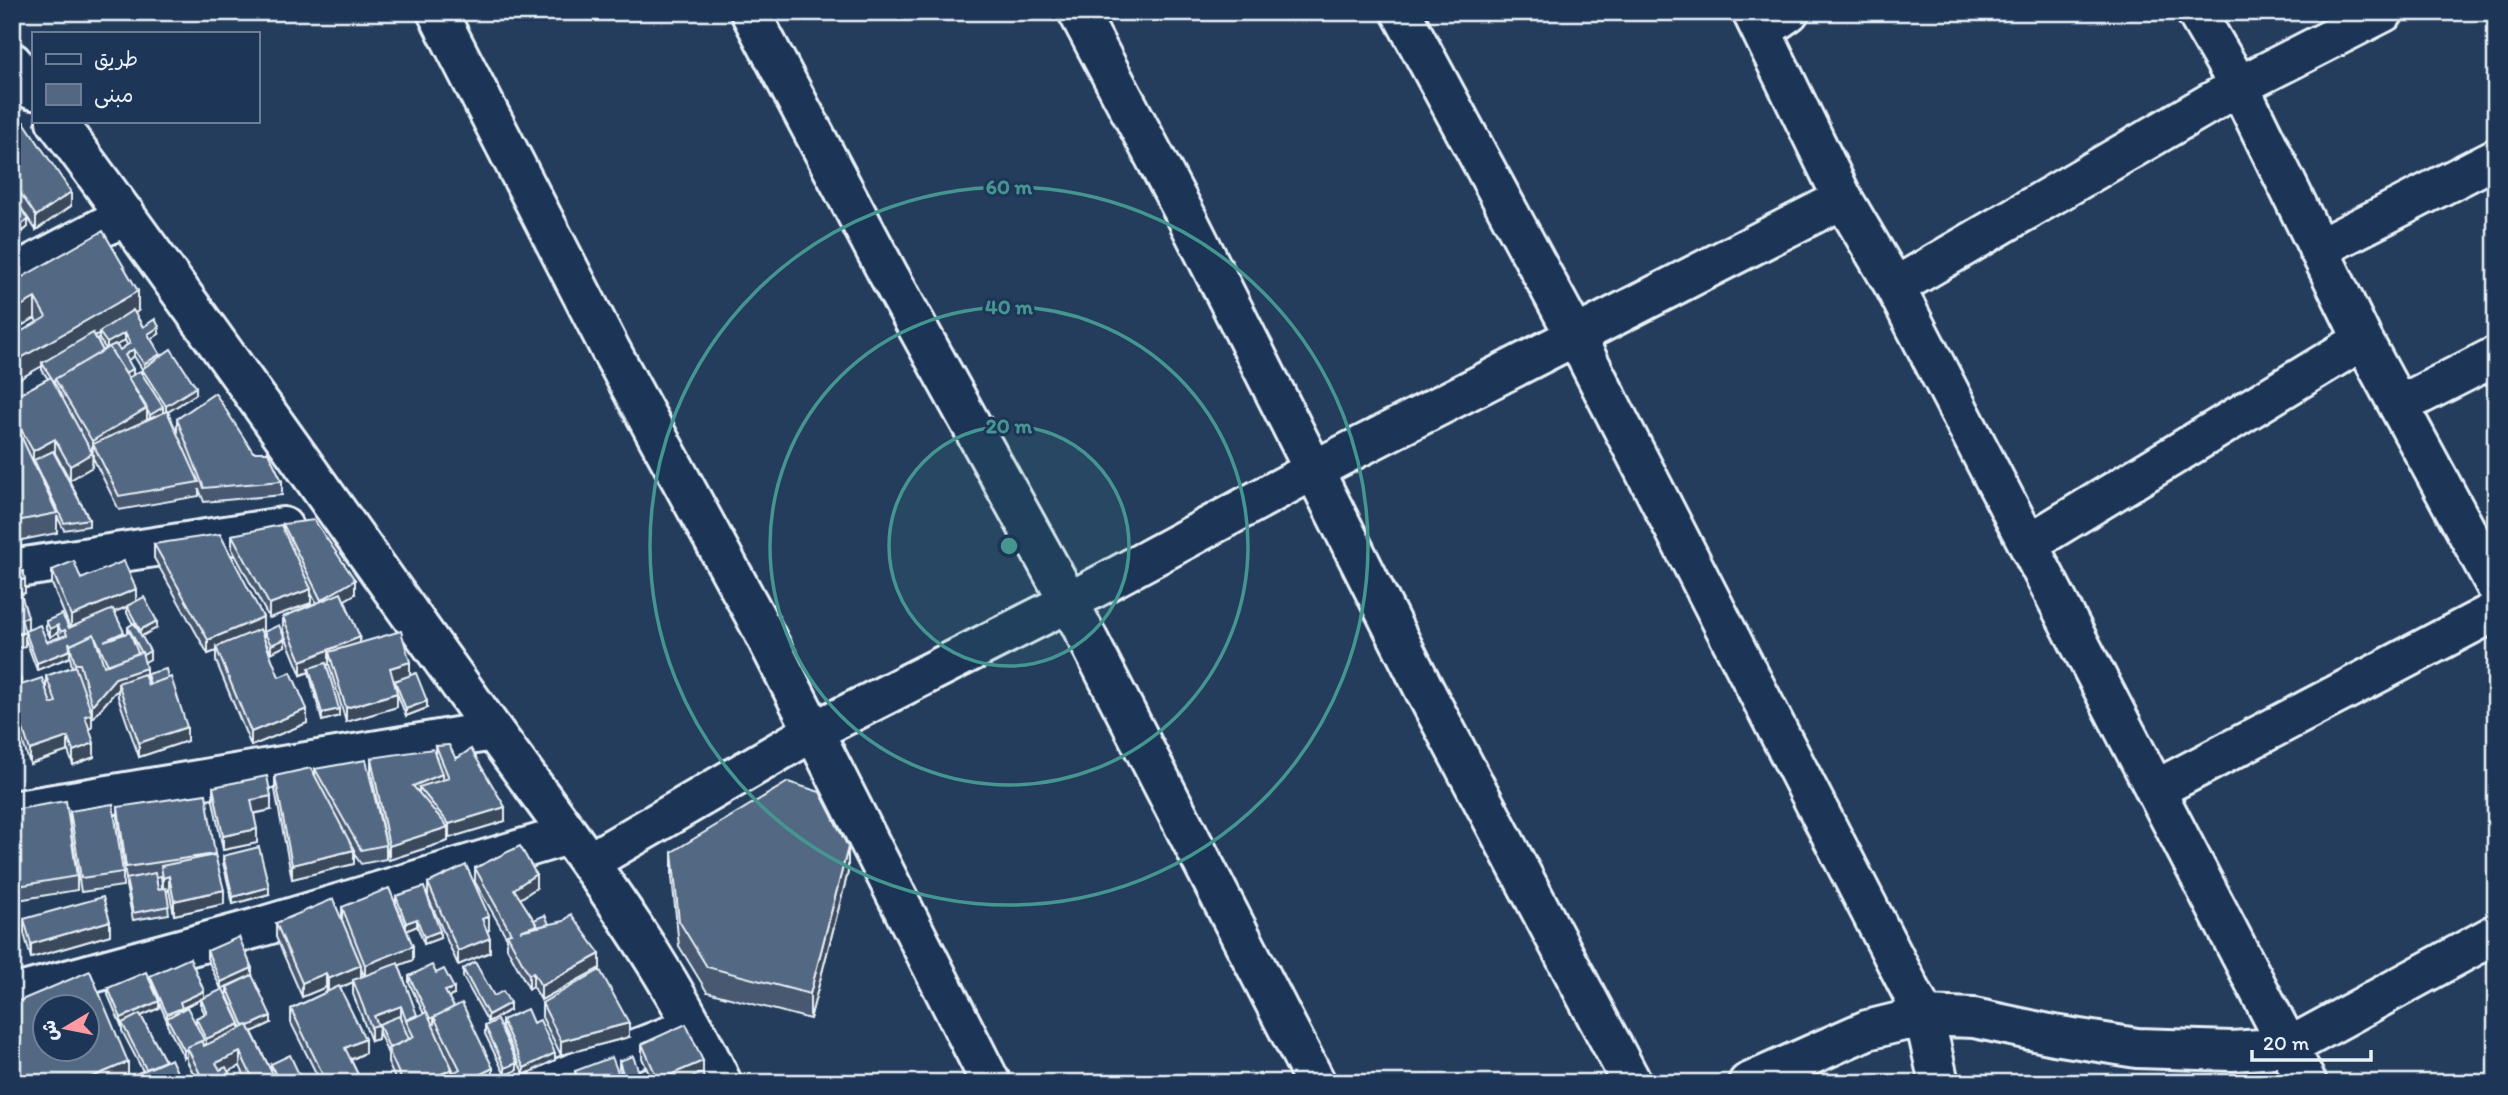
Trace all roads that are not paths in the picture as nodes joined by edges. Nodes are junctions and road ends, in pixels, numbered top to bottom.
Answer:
1 (437, 12) edge
2 (750, 12) edge
3 (1078, 12) edge
4 (1401, 12) edge
5 (2196, 12) edge
6 (2384, 12) edge
7 (1768, 18) edge
8 (12, 62) edge
9 (2239, 86) junction
10 (32, 89) edge
11 (57, 122) edge
12 (2496, 158) edge
13 (1843, 198) junction
14 (126, 215) junction
15 (2318, 249) junction
16 (12, 275) edge
17 (1895, 287) junction
18 (1576, 337) junction
19 (2363, 340) junction
20 (2496, 356) edge
21 (2400, 405) junction
22 (1314, 470) junction
23 (341, 518) junction
24 (2028, 544) junction
25 (12, 569) edge
26 (2496, 586) edge
27 (1069, 602) junction
28 (2496, 611) edge
29 (493, 731) junction
30 (814, 731) junction
31 (2155, 790) junction
32 (12, 811) edge
33 (580, 848) junction
34 (2496, 934) edge
35 (12, 995) edge
36 (1924, 1016) junction
37 (695, 1026) junction
38 (2289, 1047) junction
39 (548, 1083) edge
40 (722, 1083) edge
41 (990, 1083) edge
42 (1316, 1083) edge
43 (1632, 1083) edge
44 (1748, 1083) edge
45 (1939, 1083) edge
46 (2307, 1083) edge

1 - 30 street
2 - 27 street
3 - 22 street
4 - 18 street
5 - 9 street
6 - 9 street
7 - 13 street
8 - 10 street
9 - 15 street
9 - 17 street
11 - 14 street
12 - 15 street
13 - 17 street
13 - 18 street
14 - 16 street
14 - 23 street
15 - 19 street
17 - 24 street
18 - 22 street
18 - 36 street
19 - 21 street
19 - 24 street
20 - 21 street
21 - 26 street
22 - 27 street
22 - 43 street
23 - 25 street
23 - 29 street
24 - 31 street
27 - 30 street
27 - 42 street
28 - 31 street
29 - 32 street
29 - 33 street
30 - 33 street
30 - 41 street
31 - 38 street
33 - 35 street
33 - 37 street
34 - 38 street
36 - 38 street
36 - 44 street
36 - 45 street
37 - 39 street
37 - 40 street
38 - 46 street

